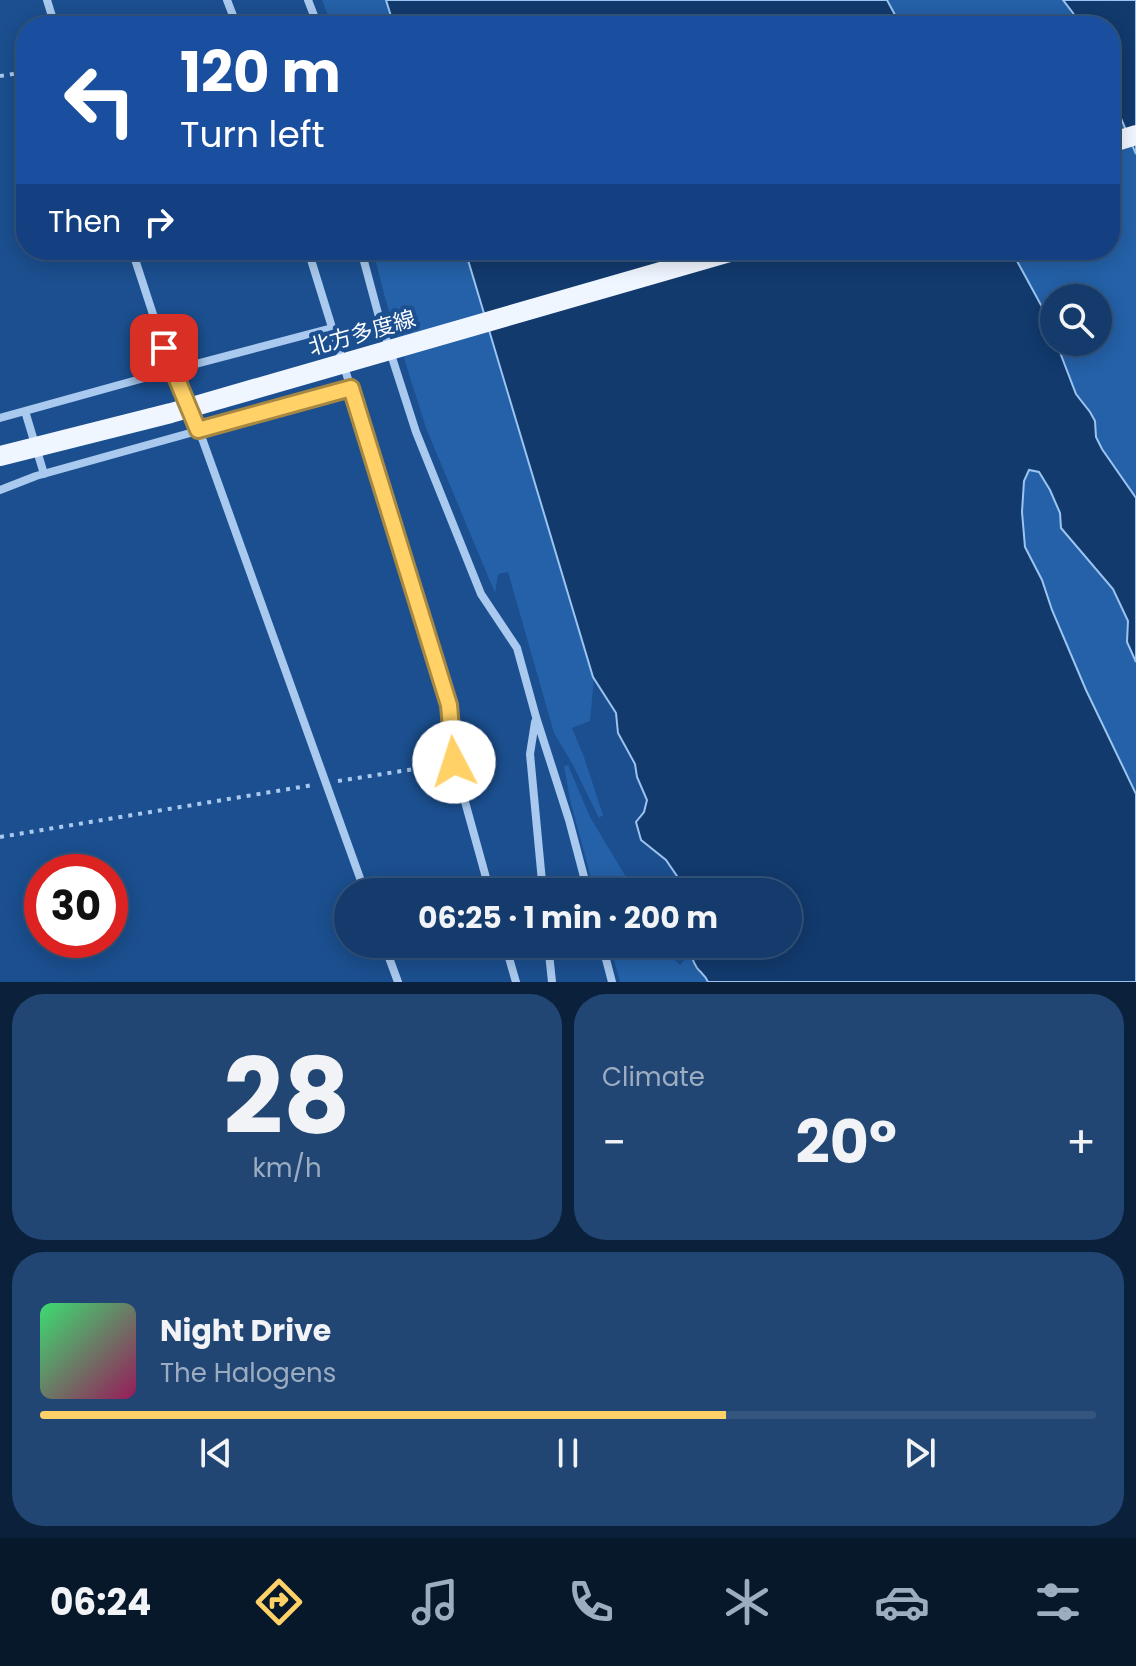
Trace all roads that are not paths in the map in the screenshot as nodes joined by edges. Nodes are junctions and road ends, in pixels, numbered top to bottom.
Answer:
1 (135, 260) edge
2 (311, 260) edge
3 (364, 260) edge
4 (702, 260) edge
5 (332, 328) junction
6 (173, 370) junction
7 (351, 388) junction
8 (25, 411) junction
9 (0, 418) edge
10 (198, 430) junction
11 (0, 456) edge
12 (44, 474) junction
13 (0, 490) edge
14 (536, 717) junction
15 (360, 878) edge
16 (486, 878) edge
17 (542, 878) edge
18 (584, 878) edge
19 (389, 958) edge
20 (509, 958) edge
21 (549, 958) edge
22 (606, 958) edge
23 (398, 982) edge
24 (516, 982) edge
25 (552, 982) edge
26 (612, 982) edge

1 - 6 street
2 - 5 street
3 - 14 street
4 - 11 main road, 北方多度線, bridge
5 - 6 street
5 - 7 street
6 - 8 street
6 - 10 street
7 - 10 street
7 - 16 street
8 - 9 street
8 - 12 street
10 - 12 street
10 - 15 street
12 - 13 street
14 - 17 street
14 - 18 street
19 - 23 street
20 - 24 street
21 - 25 street
22 - 26 street

